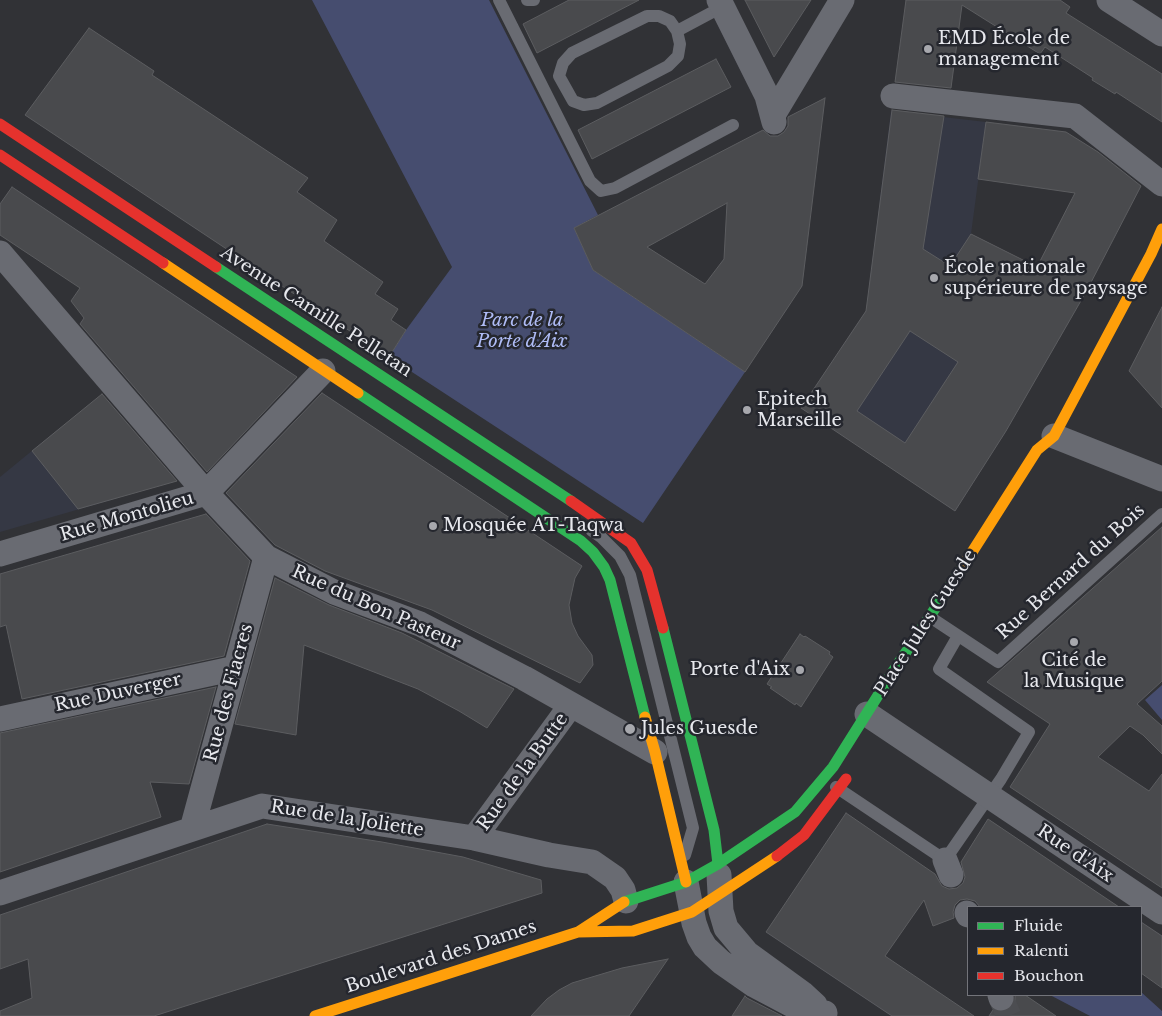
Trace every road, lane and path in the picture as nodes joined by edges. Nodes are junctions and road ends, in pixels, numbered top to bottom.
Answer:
1 (499, 0) edge
2 (527, 0) edge
3 (534, 0) edge
4 (842, 0) edge
5 (1109, 0) edge
6 (721, 4) edge
7 (677, 30) junction
8 (1162, 34) edge
9 (565, 88) junction
10 (894, 96) dead end
11 (547, 97) junction
12 (0, 124) edge
13 (733, 125) dead end
14 (0, 141) edge
15 (0, 155) edge
16 (1162, 184) edge
17 (1162, 229) edge
18 (141, 234) dead end
19 (0, 253) edge
20 (200, 271) dead end
21 (323, 371) junction
22 (1053, 446) junction
23 (1162, 479) edge
24 (206, 493) junction
25 (554, 504) dead end
26 (1162, 514) edge
27 (569, 515) dead end
28 (0, 554) edge
29 (266, 557) junction
30 (930, 617) junction
31 (958, 636) junction
32 (236, 668) junction
33 (571, 705) junction
34 (0, 719) edge
35 (878, 721) junction
36 (655, 752) junction
37 (853, 769) dead end
38 (824, 779) junction
39 (838, 789) junction
40 (988, 796) junction
41 (192, 828) junction
42 (474, 838) junction
43 (718, 864) junction
44 (684, 873) junction
45 (0, 893) edge
46 (720, 895) junction
47 (626, 901) junction
48 (692, 912) junction
49 (1162, 912) edge
50 (578, 932) junction
51 (827, 1015) edge
52 (315, 1016) edge

1 - 11 lane
2 - 3 lane
4 - 6 street
5 - 8 street
6 - 7 lane
7 - 9 lane
7 - 9 lane
9 - 11 lane
10 - 16 street
11 - 13 lane
12 - 43 street, Avenue Camille Pelletan
14 - 18 lane
15 - 21 street
17 - 22 street
19 - 24 street, Rue du Bon Pasteur
20 - 25 lane, Avenue Camille Pelletan
21 - 24 street, Rue Montolieu
21 - 36 street
22 - 23 street
22 - 30 street, Place Jules Guesde
24 - 28 street, Rue Montolieu
24 - 29 street, Rue du Bon Pasteur
26 - 31 lane, Rue Bernard du Bois
27 - 44 lane
29 - 32 street, Rue des Fiacres
29 - 33 street, Rue du Bon Pasteur
30 - 31 lane, Rue Bernard du Bois
30 - 35 street, Place Jules Guesde
31 - 40 lane, Place Jules Guesde
32 - 34 street, Rue Duverger
32 - 41 street, Rue des Fiacres
33 - 36 street, Rue du Bon Pasteur
33 - 42 street, Rue de la Butte
35 - 38 street, Place Jules Guesde
35 - 40 street, Place Jules Guesde
36 - 44 street
37 - 39 street
38 - 39 lane, Place Jules Guesde
38 - 43 street, Place Jules Guesde
39 - 40 lane, Place Jules Guesde
39 - 46 street
40 - 49 street, Rue d'Aix
41 - 42 street, Rue de la Joliette
41 - 45 street, Rue de la Joliette
42 - 47 street, Rue de la Joliette
43 - 44 street, Place Jules Guesde
43 - 46 street
44 - 47 street, Boulevard des Dames
44 - 48 street
46 - 48 street
46 - 51 street
47 - 50 street, Boulevard des Dames
48 - 50 street, Boulevard des Dames
48 - 51 street
50 - 52 street, Boulevard des Dames

